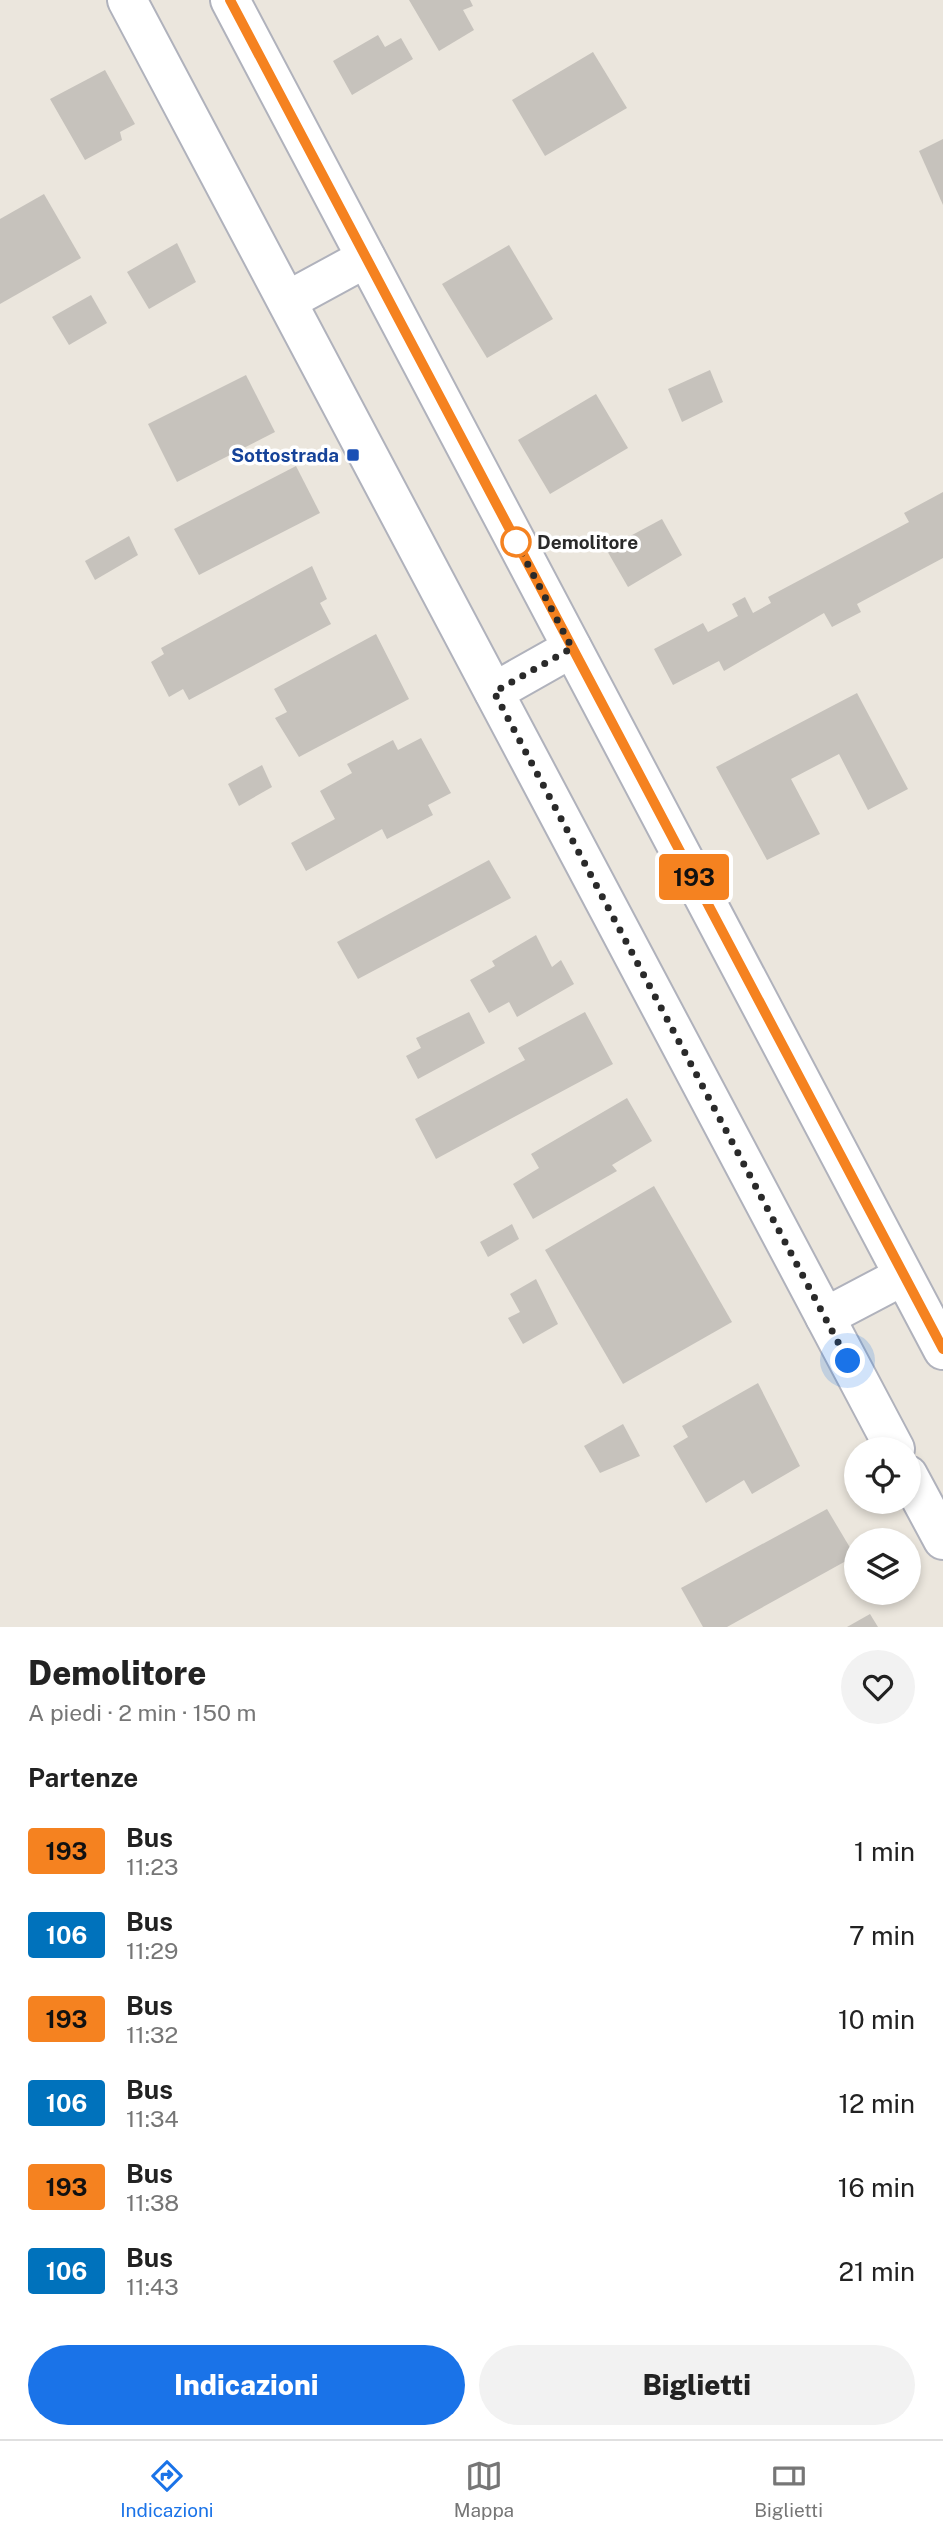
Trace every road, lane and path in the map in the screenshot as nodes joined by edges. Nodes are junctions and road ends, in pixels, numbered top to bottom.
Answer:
1 (127, 0) edge
2 (230, 0) edge
3 (366, 258) junction
4 (287, 301) junction
5 (572, 648) junction
6 (494, 692) junction
7 (903, 1276) junction
8 (825, 1317) junction
9 (943, 1350) edge
10 (889, 1437) edge
11 (921, 1499) edge
12 (943, 1540) edge

1 - 4 street
2 - 3 street
3 - 4 street
3 - 5 street
4 - 6 street
5 - 6 street
5 - 7 street
6 - 8 street
7 - 8 street
7 - 9 street
8 - 10 street
11 - 12 street

